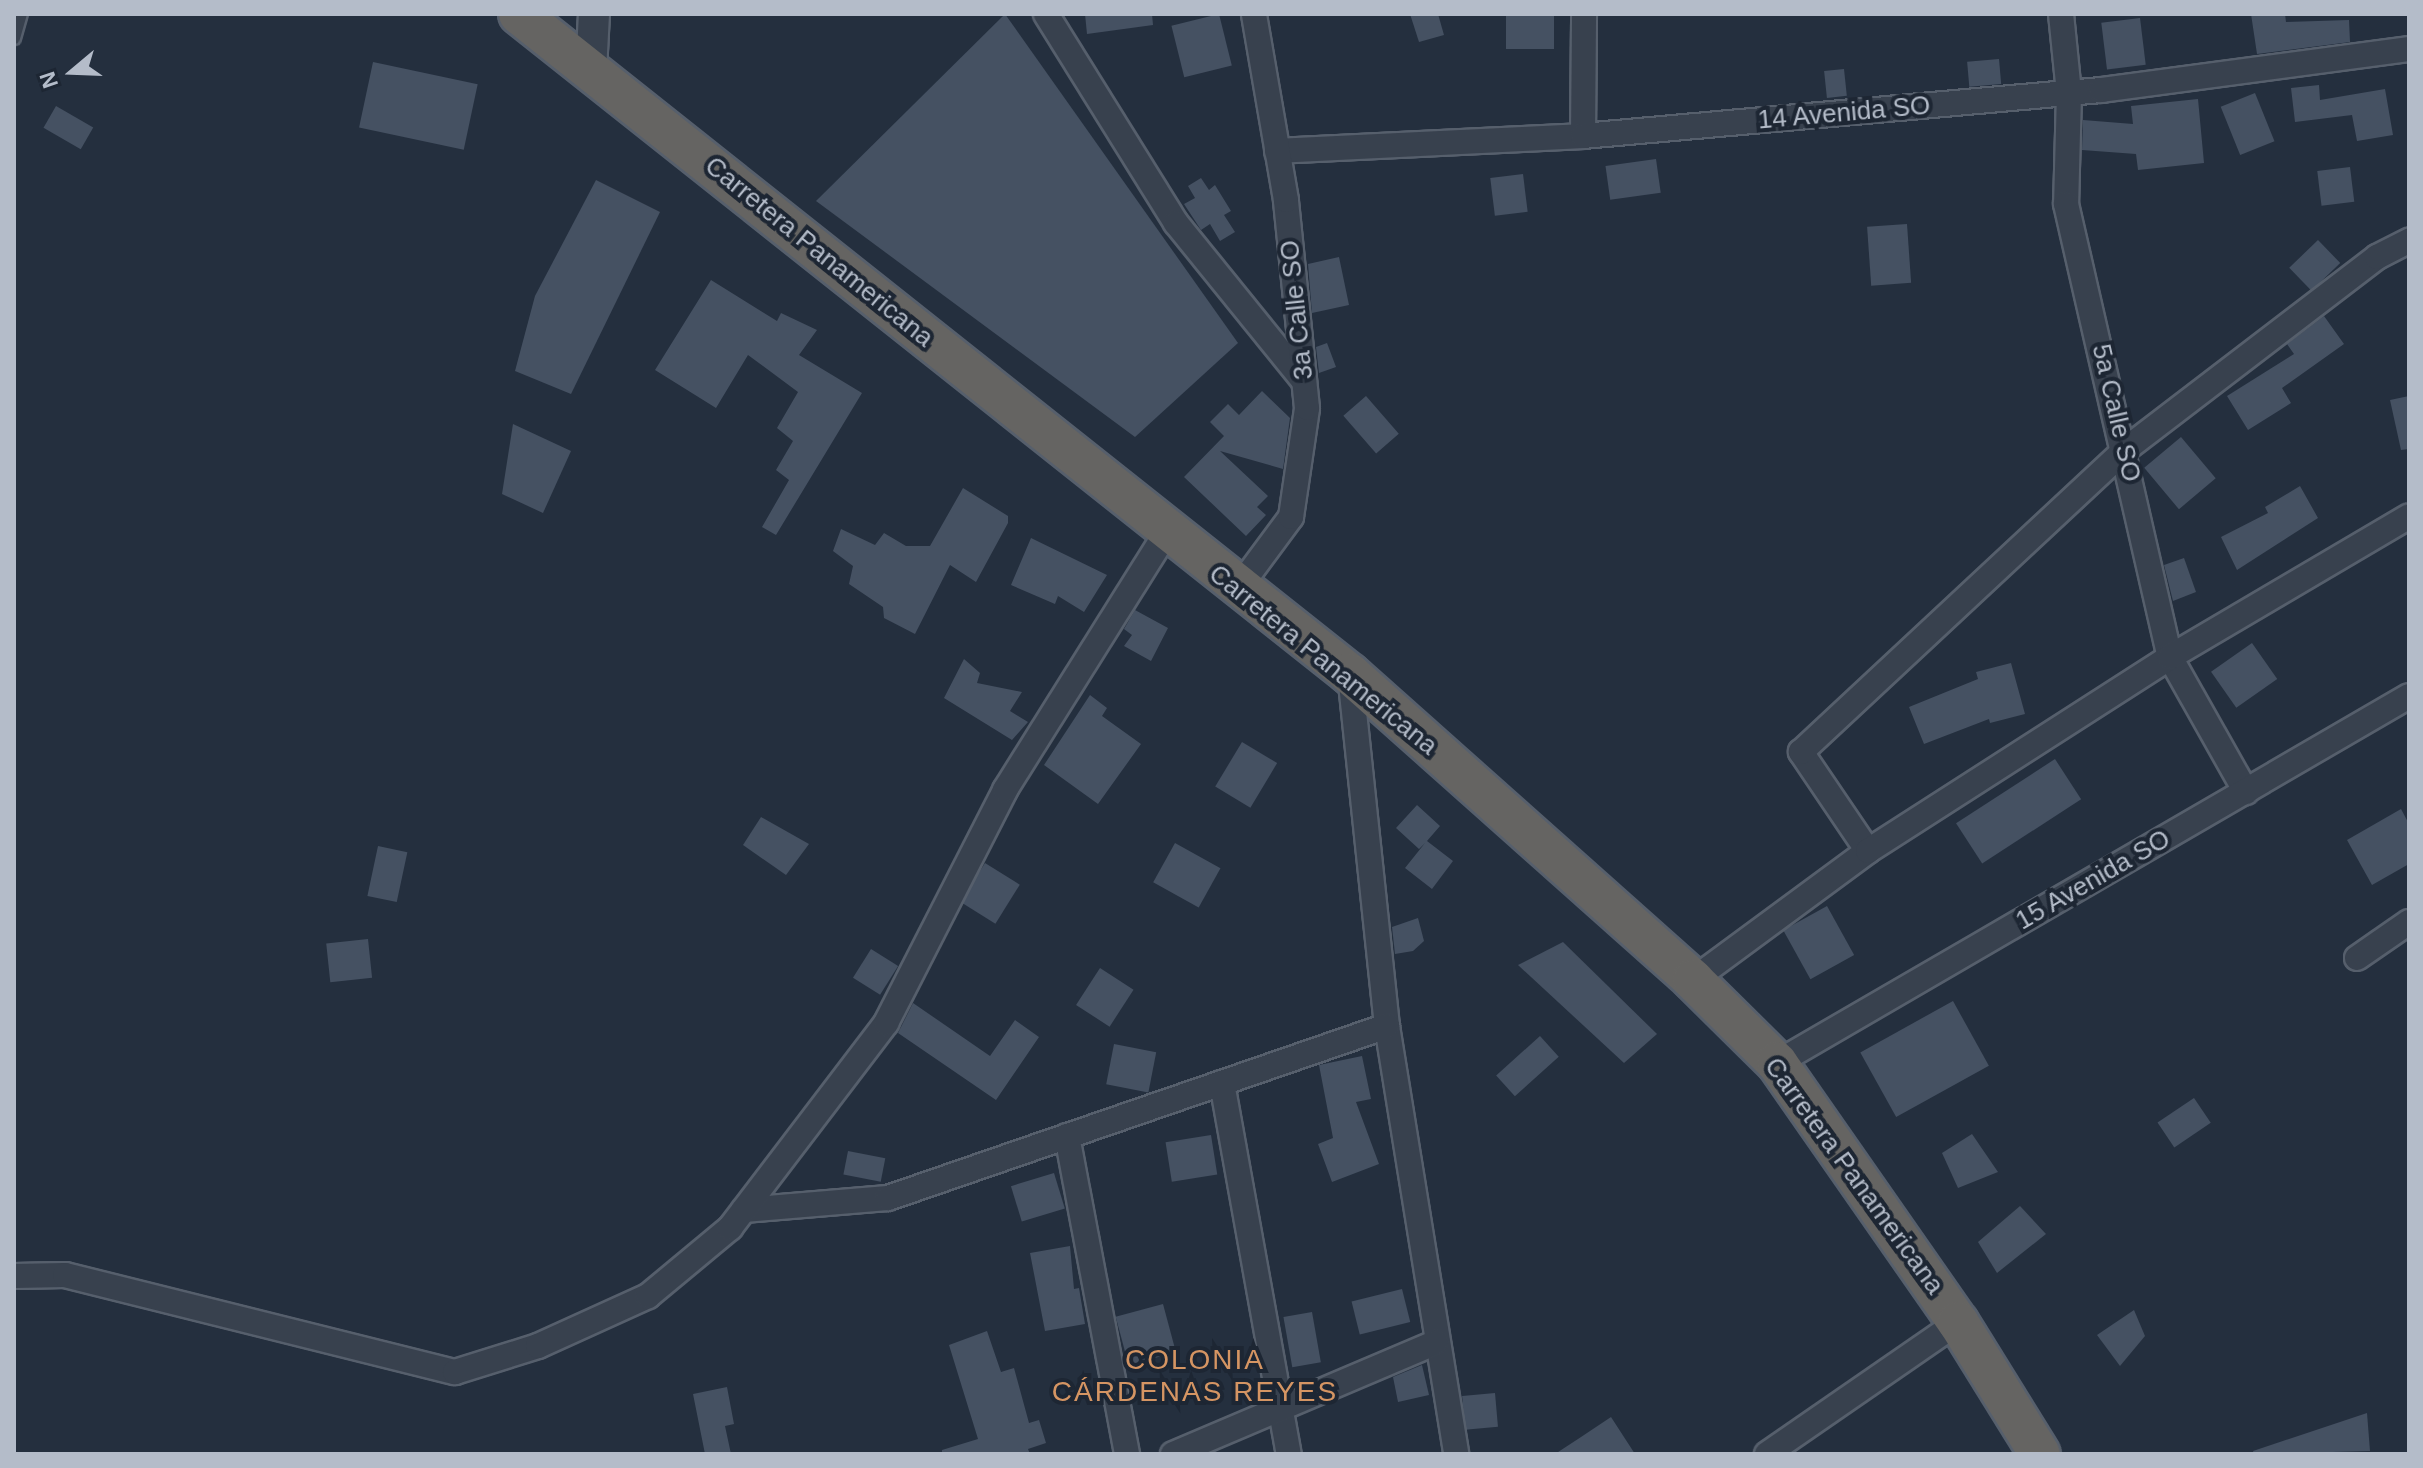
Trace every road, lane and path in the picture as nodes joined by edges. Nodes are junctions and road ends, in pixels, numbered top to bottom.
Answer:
1 (21, 14) edge
2 (519, 14) edge
3 (594, 14) edge
4 (1046, 14) edge
5 (1254, 14) edge
6 (1584, 14) edge
7 (2061, 14) edge
8 (14, 38) edge
9 (2409, 49) edge
10 (591, 71) junction
11 (2069, 93) junction
12 (1583, 136) junction
13 (1277, 151) junction
14 (2409, 241) edge
15 (1304, 382) junction
16 (2126, 449) junction
17 (2409, 516) edge
18 (1166, 533) junction
19 (1237, 590) junction
20 (2170, 657) junction
21 (1350, 674) junction
22 (2409, 696) edge
23 (2246, 792) junction
24 (1868, 851) junction
25 (2409, 922) edge
26 (2357, 958) dead end
27 (1693, 980) junction
28 (1387, 1026) junction
29 (1777, 1063) junction
30 (1222, 1083) junction
31 (1067, 1136) junction
32 (744, 1210) junction
33 (14, 1276) edge
34 (1958, 1322) junction
35 (1435, 1343) junction
36 (1280, 1408) junction
37 (1127, 1454) edge
38 (1173, 1454) edge
39 (1289, 1454) edge
40 (1456, 1454) edge
41 (1767, 1454) edge
42 (2040, 1454) edge

1 - 8 lane
2 - 10 highway, Carretera Panamericana
3 - 10 street
4 - 15 street
5 - 13 street, 3a Calle SO
6 - 12 street
7 - 11 street, 5a Calle SO
9 - 11 street, 14 Avenida SO
10 - 18 highway, Carretera Panamericana
11 - 12 street, 14 Avenida SO
11 - 16 street, 5a Calle SO
12 - 13 street, 14 Avenida SO
13 - 15 street, 3a Calle SO
14 - 16 street
15 - 19 street, 3a Calle SO
16 - 20 street, 5a Calle SO
16 - 24 street
17 - 20 street
18 - 19 highway, Carretera Panamericana
18 - 32 street
19 - 21 highway, Carretera Panamericana
20 - 23 street, 5a Calle SO
20 - 24 street
21 - 27 highway, Carretera Panamericana
21 - 28 street
22 - 23 street, 15 Avenida SO
23 - 29 street, 15 Avenida SO
24 - 27 street
25 - 26 street
27 - 29 highway, Carretera Panamericana
28 - 30 street
28 - 35 street
29 - 34 highway, Carretera Panamericana
30 - 31 street
30 - 36 street
31 - 32 street
31 - 37 street
32 - 33 street
34 - 41 street
34 - 42 highway, Carretera Panamericana
35 - 36 street
35 - 40 street
36 - 38 street
36 - 39 street

